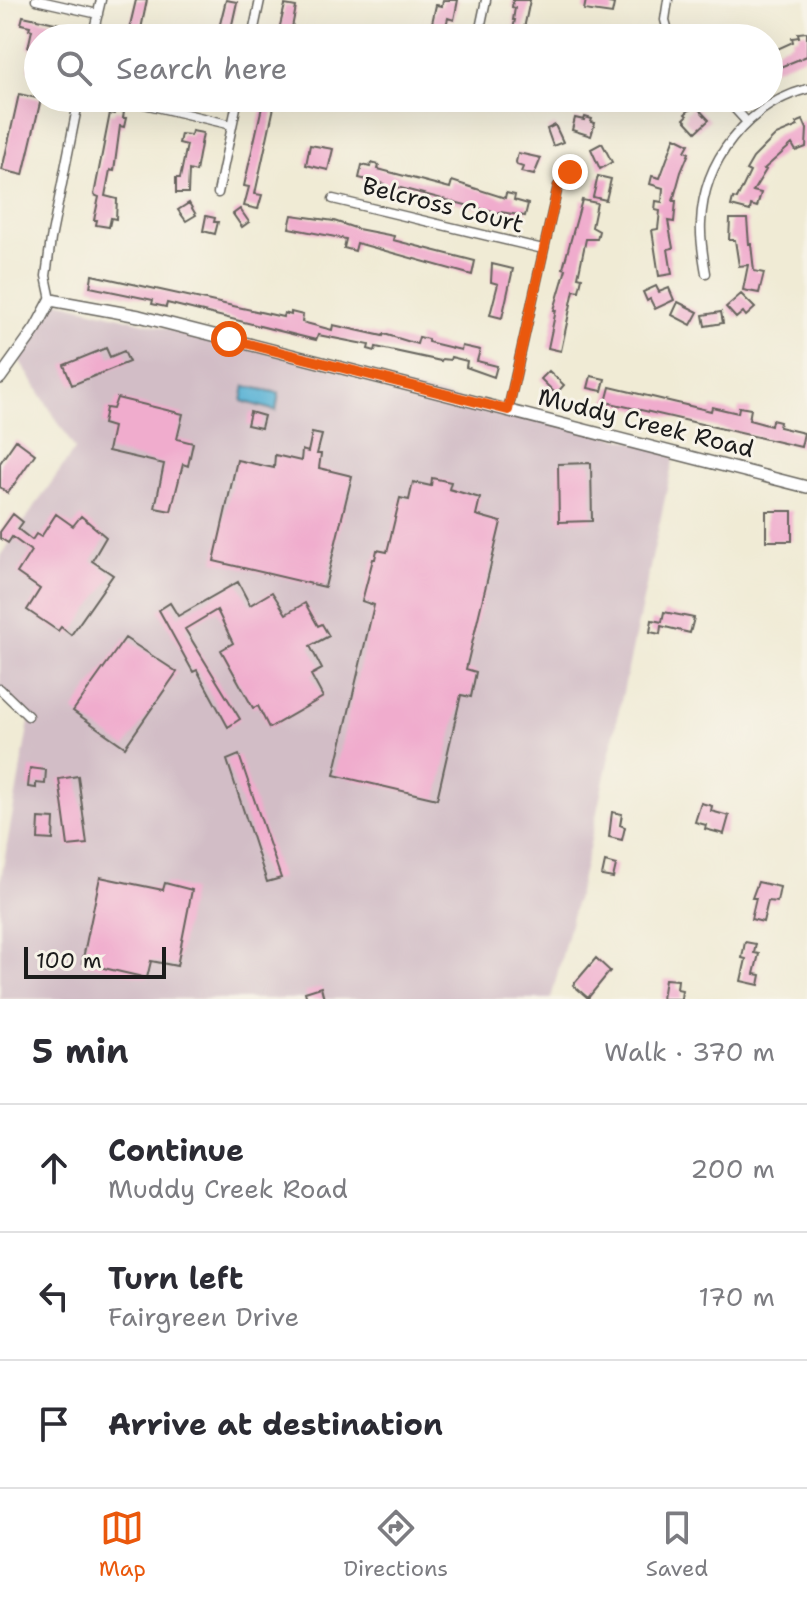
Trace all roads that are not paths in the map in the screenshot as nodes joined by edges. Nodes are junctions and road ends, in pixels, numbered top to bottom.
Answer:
1 (36, 0) edge
2 (101, 0) edge
3 (260, 0) edge
4 (486, 0) edge
5 (668, 0) edge
6 (98, 14) junction
7 (96, 24) edge
8 (255, 24) edge
9 (481, 24) edge
10 (666, 24) edge
11 (807, 89) edge
12 (783, 99) edge
13 (76, 112) edge
14 (178, 112) edge
15 (235, 112) edge
16 (738, 112) edge
17 (762, 112) edge
18 (747, 122) junction
19 (232, 125) junction
20 (570, 172) dead end
21 (218, 193) dead end
22 (333, 199) dead end
23 (543, 249) junction
24 (706, 273) dead end
25 (51, 300) junction
26 (0, 378) edge
27 (508, 410) junction
28 (807, 487) edge
29 (0, 689) edge
30 (28, 716) dead end

1 - 6 street
2 - 6 street
3 - 8 street
4 - 9 street
5 - 10 street
6 - 7 street
11 - 12 street
13 - 25 street
14 - 19 street
15 - 19 street
16 - 18 street
17 - 18 street
18 - 24 street
19 - 21 street
20 - 23 street
22 - 23 street, Belcross Court
23 - 27 street
25 - 26 street
25 - 27 street, Muddy Creek Road
27 - 28 street, Muddy Creek Road
29 - 30 street

